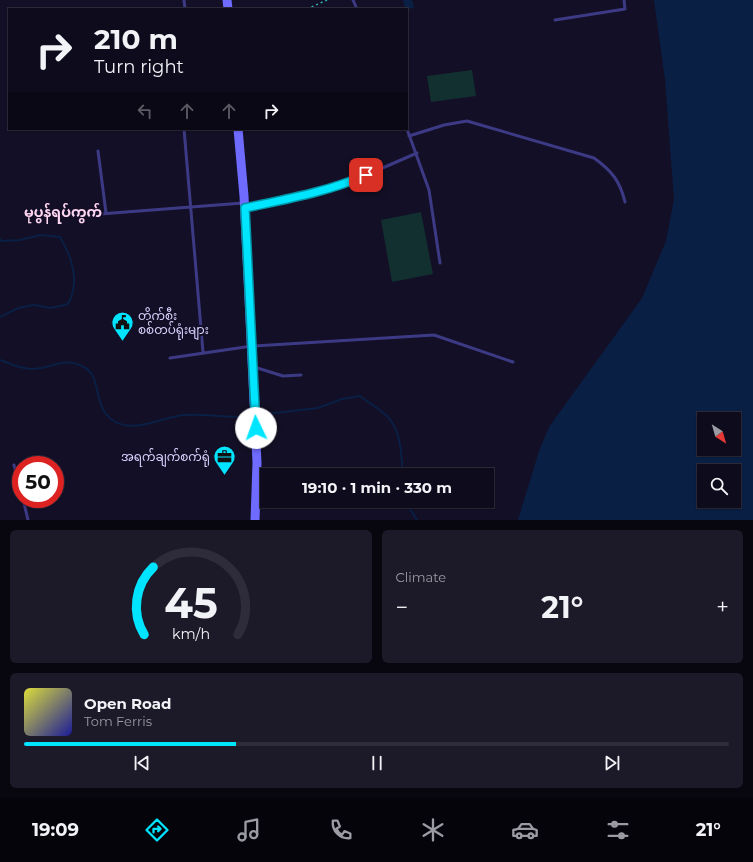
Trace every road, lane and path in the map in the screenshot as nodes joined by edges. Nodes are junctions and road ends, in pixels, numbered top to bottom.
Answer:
1 (327, 0) edge
2 (624, 0) edge
3 (309, 8) edge
4 (555, 20) dead end
5 (184, 130) edge
6 (238, 130) edge
7 (407, 130) edge
8 (410, 136) junction
9 (98, 150) dead end
10 (417, 153) junction
11 (625, 202) dead end
12 (245, 205) junction
13 (190, 206) junction
14 (106, 213) junction
15 (100, 214) dead end
16 (440, 263) dead end
17 (252, 346) junction
18 (203, 352) junction
19 (170, 358) dead end
20 (513, 362) dead end
21 (253, 366) junction
22 (301, 374) dead end
23 (256, 501) junction
24 (260, 501) edge
25 (25, 508) edge
26 (28, 520) edge
27 (255, 520) edge

1 - 3 path
2 - 4 lane
5 - 13 lane
6 - 12 main road
7 - 8 lane
8 - 10 lane
8 - 11 lane
9 - 14 lane
10 - 12 lane
10 - 16 lane
12 - 13 lane
12 - 17 main road
13 - 14 lane
13 - 18 lane
14 - 15 lane
17 - 18 lane
17 - 20 lane
17 - 21 main road
18 - 19 lane
21 - 22 lane
21 - 23 main road
23 - 24 lane
23 - 27 main road
25 - 26 lane

